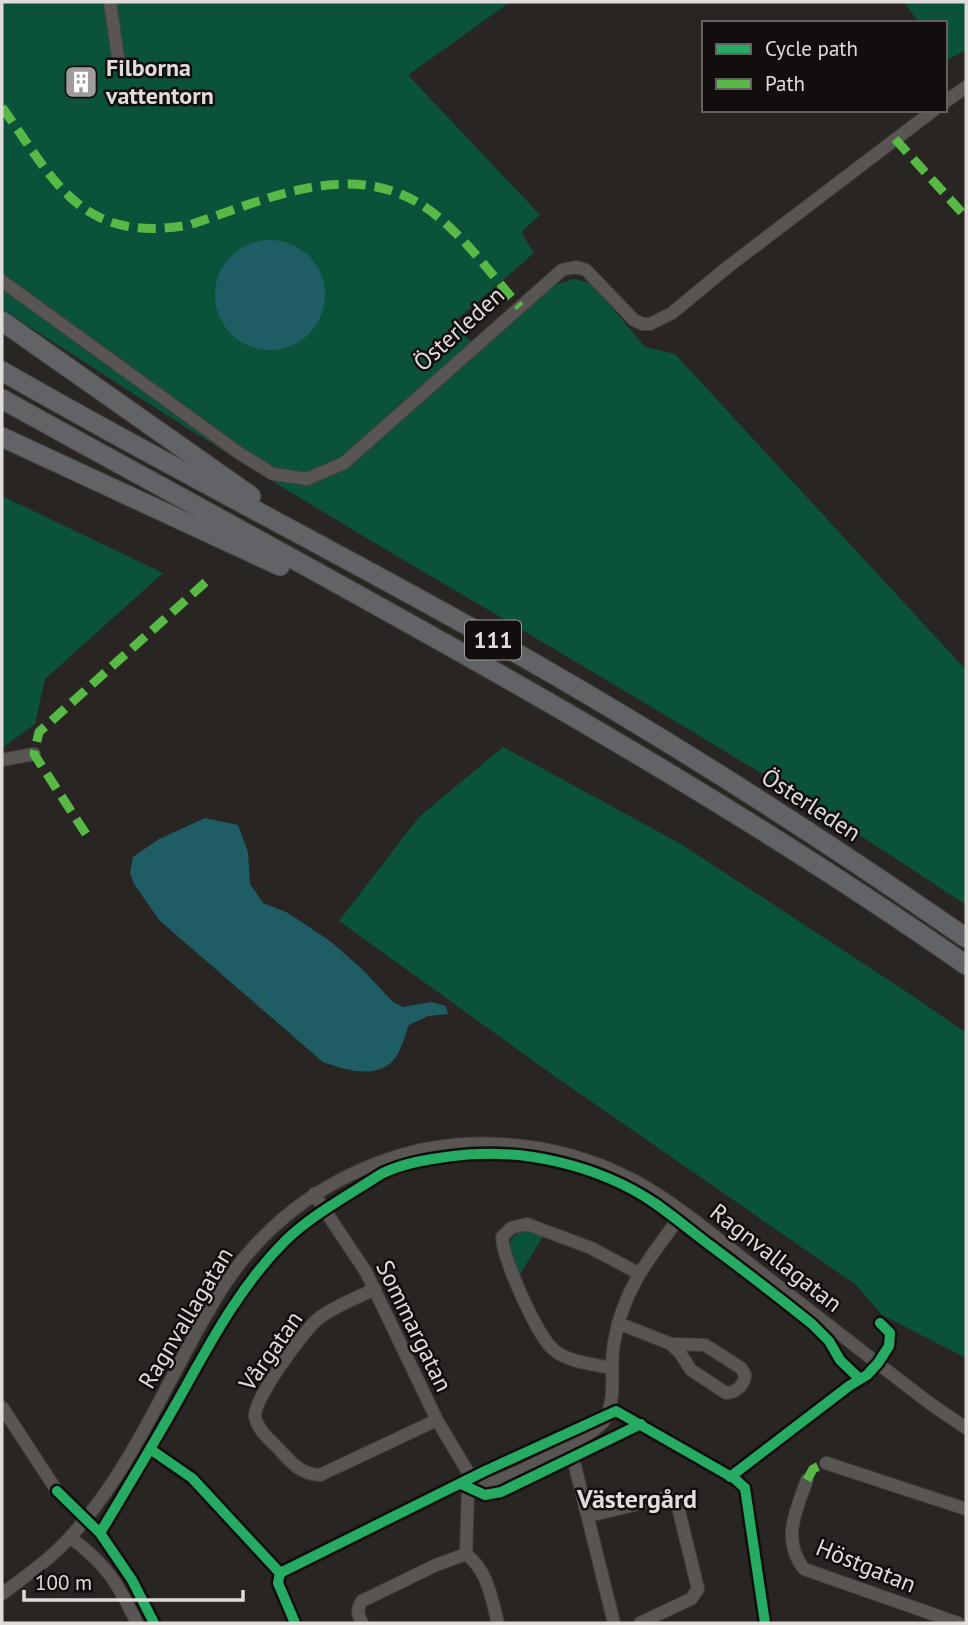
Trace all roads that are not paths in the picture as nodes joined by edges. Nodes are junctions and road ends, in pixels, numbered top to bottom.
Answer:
1 (110, 2) edge
2 (119, 64) dead end
3 (966, 87) edge
4 (947, 101) edge
5 (931, 112) edge
6 (2, 281) edge
7 (2, 321) edge
8 (2, 371) edge
9 (2, 399) edge
10 (2, 436) edge
11 (308, 538) junction
12 (409, 623) junction
13 (34, 754) dead end
14 (2, 760) edge
15 (966, 938) edge
16 (966, 965) edge
17 (314, 1194) junction
18 (683, 1213) junction
19 (638, 1273) junction
20 (376, 1289) junction
21 (618, 1322) junction
22 (671, 1344) junction
23 (611, 1368) junction
24 (2, 1407) edge
25 (437, 1420) junction
26 (966, 1428) edge
27 (570, 1446) junction
28 (826, 1462) dead end
29 (472, 1479) junction
30 (807, 1480) dead end
31 (57, 1491) dead end
32 (966, 1509) edge
33 (587, 1516) junction
34 (70, 1537) junction
35 (466, 1553) junction
36 (2, 1594) edge
37 (137, 1623) edge
38 (362, 1623) edge
39 (498, 1623) edge
40 (614, 1623) edge
41 (640, 1623) edge
42 (958, 1623) edge

1 - 2 street
3 - 4 street
5 - 6 street, Österleden
7 - 11 main road
8 - 11 main road, Österleden / 111
9 - 12 main road, Österleden / 111
10 - 12 main road
11 - 15 main road, Österleden / 111
12 - 16 main road, Österleden / 111
13 - 14 street
17 - 18 street, Ragnvallagatan
17 - 20 street, Sommargatan
17 - 34 street, Ragnvallagatan
18 - 19 street
18 - 26 street, Ragnvallagatan
19 - 21 street
19 - 23 street
20 - 25 street, Sommargatan
20 - 25 street, Vårgatan
21 - 22 street
21 - 23 street
22 - 22 street
23 - 27 street
24 - 31 street
25 - 29 street, Sommargatan
27 - 29 street
27 - 33 street
28 - 32 street
29 - 35 street
30 - 42 street, Höstgatan
33 - 40 street
33 - 41 street
34 - 36 street, Ragnvallagatan
34 - 37 street
35 - 38 street
35 - 39 street

